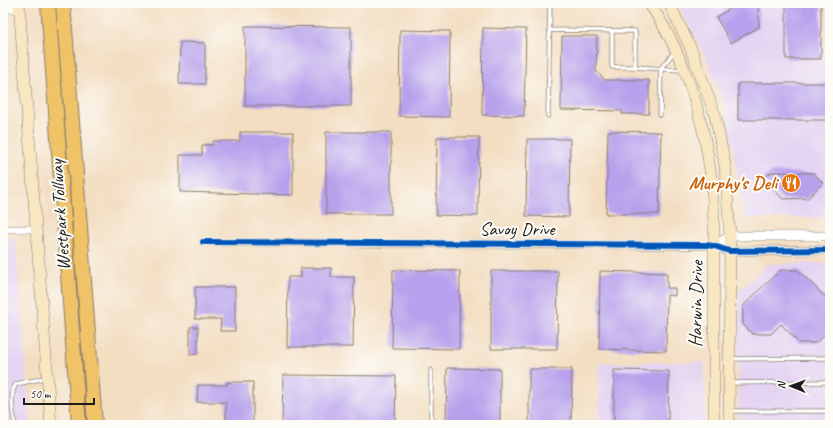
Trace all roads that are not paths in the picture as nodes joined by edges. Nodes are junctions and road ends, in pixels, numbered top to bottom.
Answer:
1 (48, 3) edge
2 (63, 3) edge
3 (550, 3) edge
4 (649, 3) edge
5 (669, 3) edge
6 (20, 6) edge
7 (3, 9) edge
8 (549, 30) junction
9 (612, 31) junction
10 (675, 50) junction
11 (635, 68) junction
12 (661, 68) junction
13 (684, 70) junction
14 (660, 115) dead end
15 (715, 115) junction
16 (548, 116) dead end
17 (702, 123) junction
18 (3, 229) edge
19 (36, 229) junction
20 (730, 236) junction
21 (830, 236) edge
22 (203, 242) dead end
23 (714, 246) junction
24 (830, 250) edge
25 (729, 251) junction
26 (713, 358) junction
27 (730, 358) junction
28 (830, 358) edge
29 (431, 370) dead end
30 (47, 377) junction
31 (830, 382) edge
32 (729, 383) junction
33 (729, 411) junction
34 (830, 411) edge
35 (14, 425) edge
36 (51, 425) edge
37 (79, 425) edge
38 (95, 425) edge
39 (431, 425) edge
40 (714, 425) edge
41 (729, 425) edge

1 - 37 highway, Westpark Tollway
2 - 38 highway, Westpark Tollway
3 - 8 lane
4 - 10 main road, Harwin Drive
5 - 15 main road, Harwin Drive
6 - 7 street
6 - 19 main road
8 - 9 lane
8 - 16 lane
9 - 11 lane
9 - 11 lane
10 - 12 lane
10 - 13 main road, Harwin Drive
11 - 12 lane
12 - 13 lane
12 - 14 lane
13 - 17 main road, Harwin Drive
15 - 17 main road
15 - 20 main road, Harwin Drive
17 - 23 main road, Harwin Drive
18 - 19 street
19 - 30 main road
20 - 21 street
20 - 23 street
20 - 25 main road, Harwin Drive
22 - 23 street, Savoy Drive
23 - 25 street, Savoy Drive
23 - 26 main road, Harwin Drive
24 - 25 street, Savoy Drive
25 - 27 main road, Harwin Drive
26 - 27 main road
26 - 40 main road, Harwin Drive
27 - 28 lane
27 - 32 main road, Harwin Drive
29 - 39 lane
30 - 35 lane
30 - 36 main road
31 - 32 lane
32 - 33 main road, Harwin Drive
33 - 34 lane
33 - 41 main road, Harwin Drive

